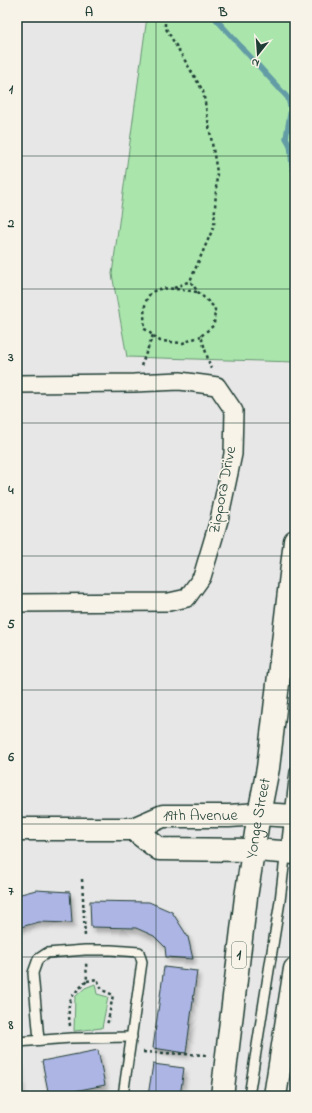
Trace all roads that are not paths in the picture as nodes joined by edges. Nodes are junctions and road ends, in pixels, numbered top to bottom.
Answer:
1 (17, 384) edge
2 (295, 541) edge
3 (17, 603) edge
4 (295, 772) edge
5 (259, 814) junction
6 (293, 816) edge
7 (17, 829) edge
8 (133, 829) junction
9 (254, 850) junction
10 (290, 852) edge
11 (295, 969) edge
12 (132, 1037) junction
13 (39, 1040) junction
14 (17, 1042) edge
15 (123, 1096) edge
16 (222, 1096) edge
17 (249, 1096) edge
18 (275, 1096) edge

1 - 3 street, Zippora Drive
2 - 5 main road, Yonge Street / 1
4 - 6 lane
5 - 6 main road, 19th Avenue
5 - 8 main road, 19th Avenue
5 - 9 main road, Yonge Street / 1
6 - 10 lane
7 - 8 main road, 19th Avenue
8 - 9 main road, 19th Avenue
9 - 10 main road, 19th Avenue
9 - 16 main road, Yonge Street / 1
10 - 17 lane
11 - 18 main road
12 - 13 lane
12 - 13 lane
12 - 15 lane
13 - 14 lane

